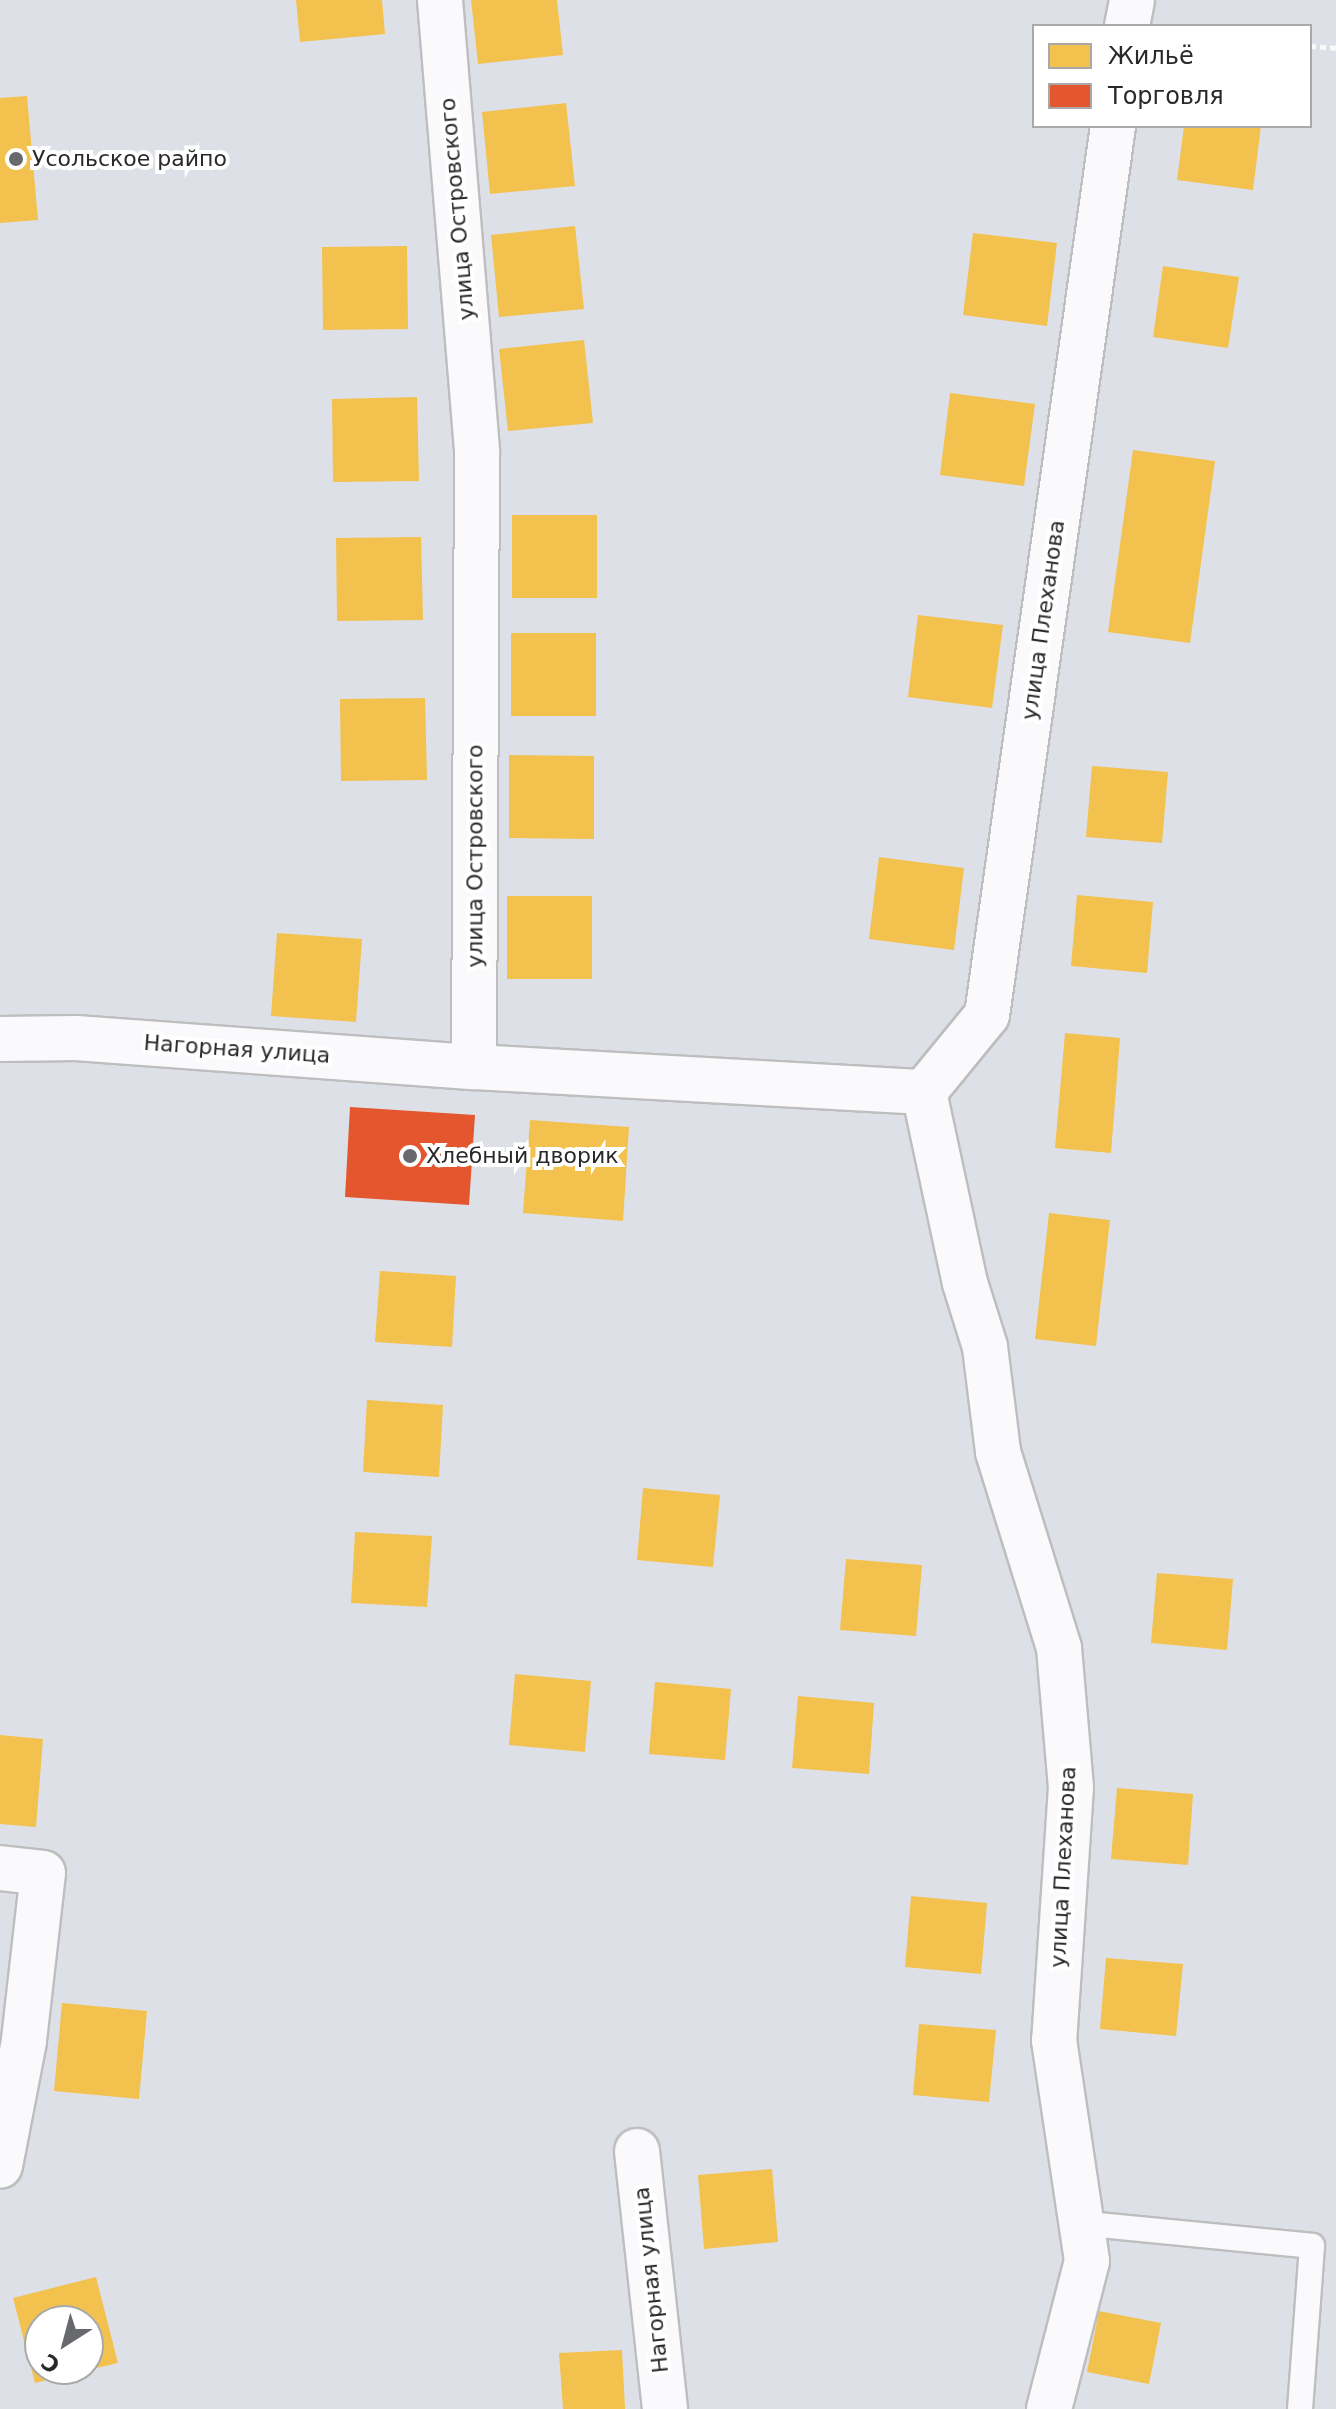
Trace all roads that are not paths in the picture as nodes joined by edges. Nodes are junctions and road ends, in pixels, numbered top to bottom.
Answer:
1 (440, 0) edge
2 (1132, 0) edge
3 (1127, 24) edge
4 (1113, 128) edge
5 (0, 1039) edge
6 (474, 1067) junction
7 (924, 1092) junction
8 (0, 1868) edge
9 (637, 2151) dead end
10 (0, 2166) edge
11 (1079, 2223) junction
12 (665, 2409) edge
13 (1049, 2409) edge
14 (1300, 2409) edge

1 - 6 street, улица Островского
2 - 3 street
4 - 7 street, улица Плеханова
5 - 6 street, Нагорная улица
6 - 7 street
7 - 11 street, улица Плеханова
8 - 10 street
9 - 12 street, Нагорная улица
11 - 13 street, улица Плеханова
11 - 14 lane

